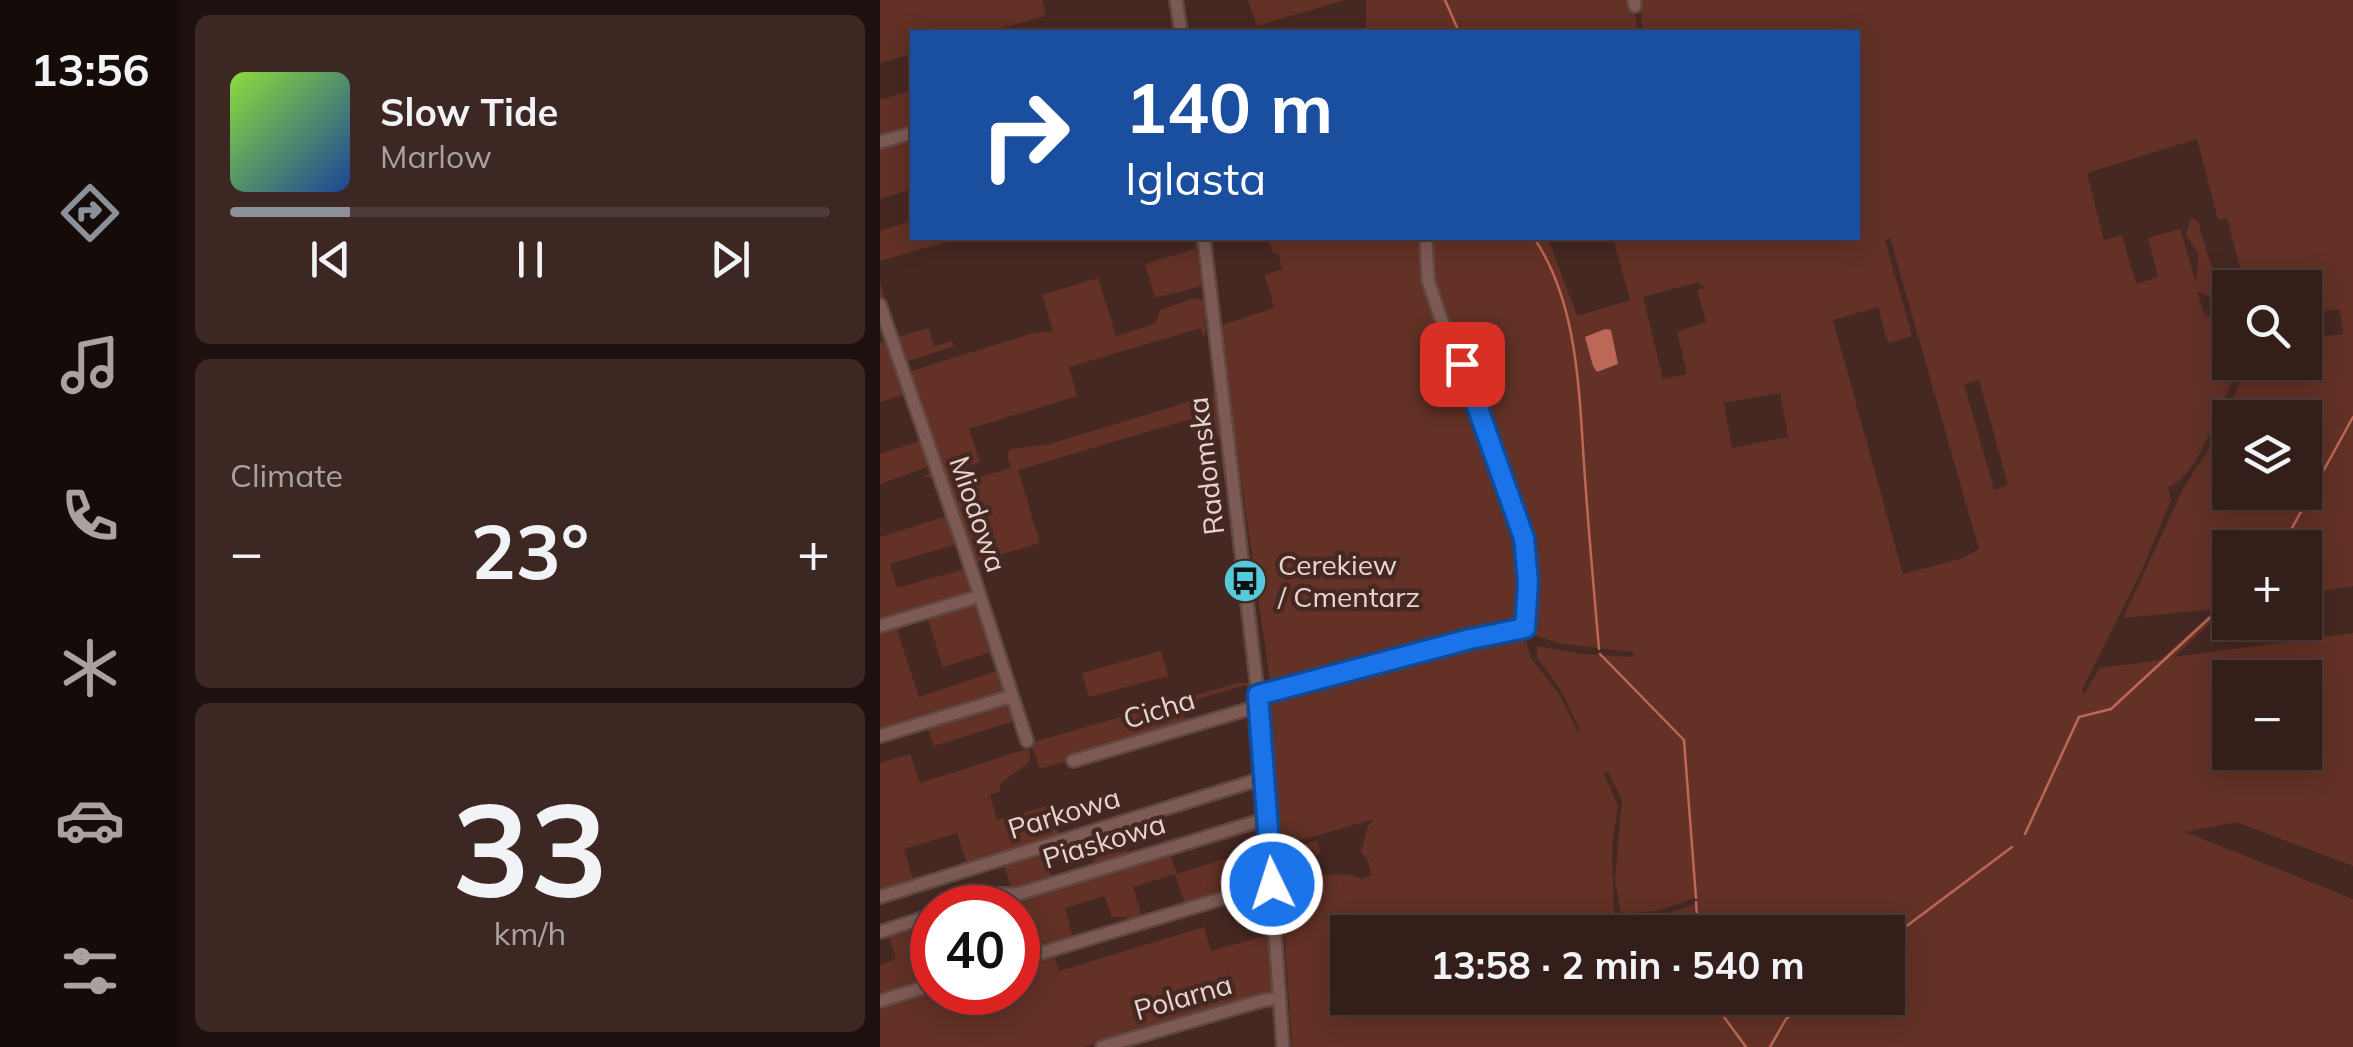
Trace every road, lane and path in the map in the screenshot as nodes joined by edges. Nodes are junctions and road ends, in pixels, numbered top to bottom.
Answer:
1 (1176, 0) edge
2 (1180, 30) edge
3 (910, 134) edge
4 (880, 142) edge
5 (1204, 240) edge
6 (1426, 240) edge
7 (880, 304) edge
8 (980, 596) junction
9 (880, 626) edge
10 (1012, 696) junction
11 (1259, 700) junction
12 (880, 736) edge
13 (1027, 741) dead end
14 (1073, 761) dead end
15 (1264, 778) junction
16 (1266, 819) junction
17 (1272, 884) junction
18 (1040, 887) edge
19 (880, 896) edge
20 (910, 922) edge
21 (880, 932) edge
22 (1040, 953) edge
23 (910, 992) edge
24 (1280, 998) junction
25 (880, 1001) edge
26 (1102, 1047) edge
27 (1283, 1047) edge

1 - 2 street
3 - 4 street
5 - 11 street, Radomska
6 - 11 street, Cicha
7 - 8 street, Miodowa
8 - 9 street
8 - 10 street, Miodowa
10 - 12 street
10 - 13 street, Miodowa
11 - 14 street, Cicha
11 - 15 street, Radomska
15 - 16 street, Radomska
15 - 19 street, Parkowa
16 - 17 street, Radomska
16 - 18 street, Piaskowa
17 - 22 street
17 - 24 street, Radomska
20 - 21 street
23 - 25 street
24 - 26 street, Polarna
24 - 27 street, Radomska

